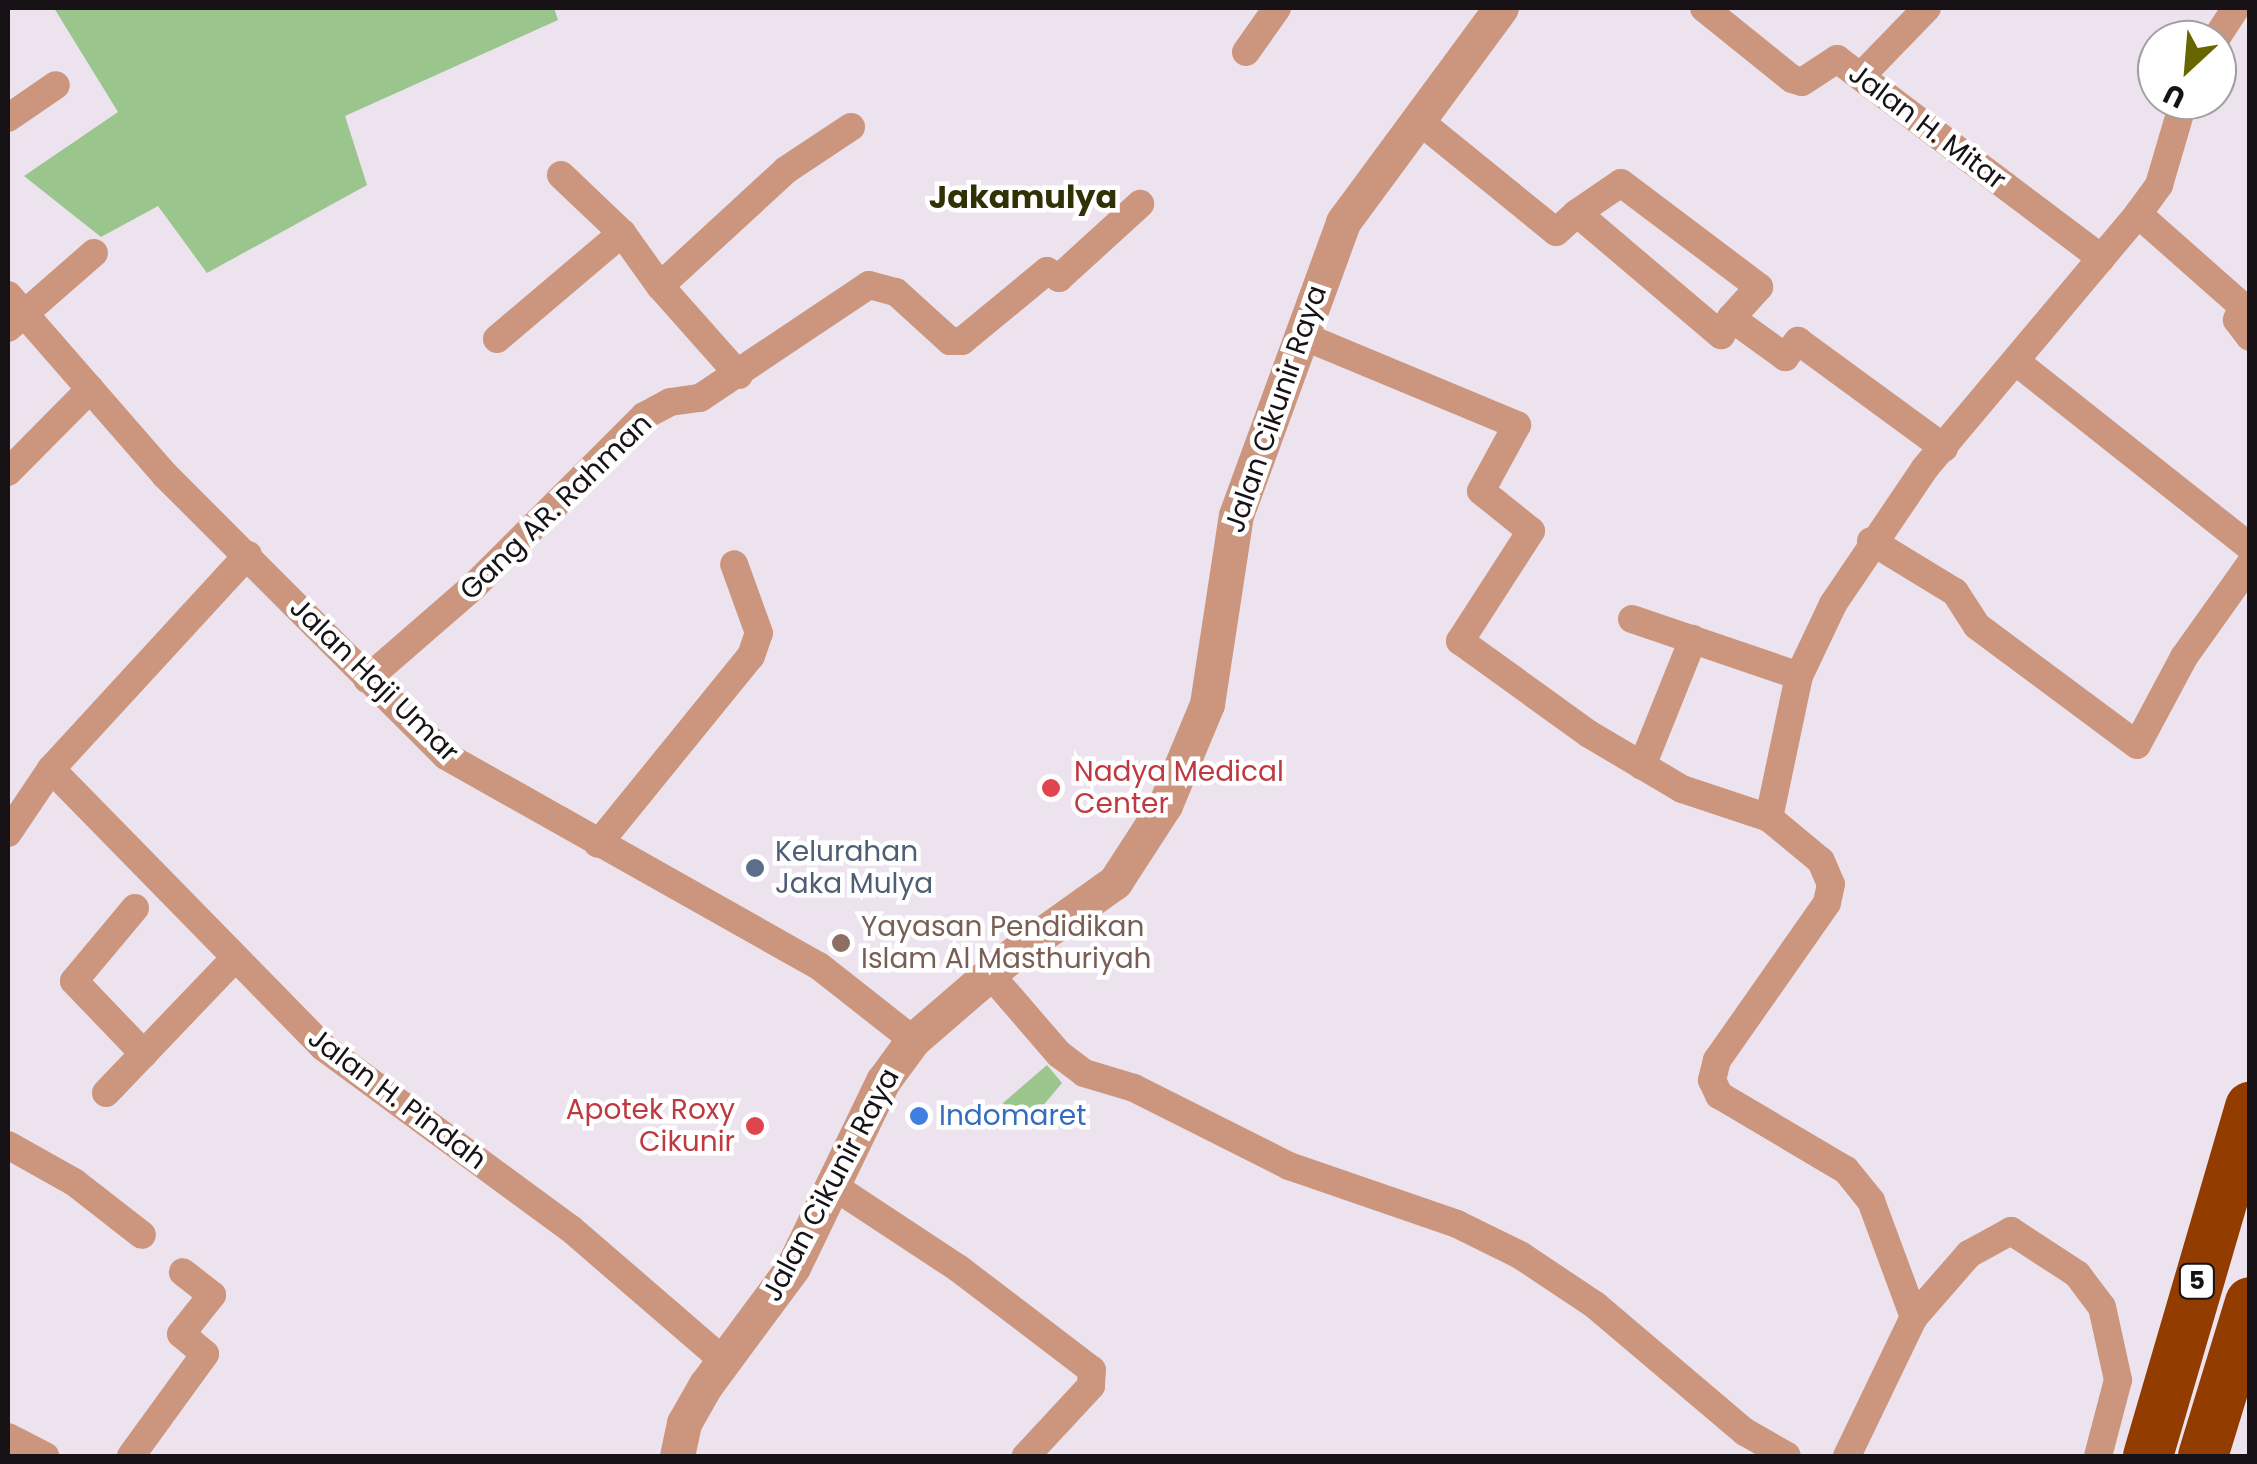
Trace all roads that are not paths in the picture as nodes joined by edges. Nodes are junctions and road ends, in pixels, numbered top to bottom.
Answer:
1 (1277, 8) edge
2 (1502, 8) edge
3 (1704, 8) edge
4 (1927, 8) edge
5 (1246, 52) dead end
6 (1861, 76) junction
7 (56, 85) dead end
8 (8, 118) edge
9 (1418, 118) junction
10 (2178, 120) edge
11 (852, 127) dead end
12 (561, 175) dead end
13 (1140, 204) dead end
14 (1577, 213) junction
15 (2138, 214) junction
16 (622, 234) junction
17 (94, 253) dead end
18 (2101, 258) junction
19 (660, 286) junction
20 (12, 312) edge
21 (1732, 318) junction
22 (1303, 336) junction
23 (2250, 337) edge
24 (498, 339) dead end
25 (2019, 364) junction
26 (739, 376) junction
27 (90, 389) junction
28 (1944, 448) junction
29 (8, 472) edge
30 (1871, 540) junction
31 (2250, 548) edge
32 (248, 555) junction
33 (734, 564) dead end
34 (2250, 564) edge
35 (1632, 619) dead end
36 (1693, 639) junction
37 (1799, 676) junction
38 (367, 679) junction
39 (1642, 766) junction
40 (52, 769) junction
41 (1769, 818) junction
42 (8, 833) edge
43 (598, 844) junction
44 (135, 908) dead end
45 (234, 958) junction
46 (988, 973) junction
47 (913, 1040) junction
48 (144, 1054) junction
49 (106, 1093) dead end
50 (2250, 1107) edge
51 (8, 1144) edge
52 (835, 1187) junction
53 (142, 1235) dead end
54 (184, 1272) dead end
55 (2250, 1302) edge
56 (1914, 1317) junction
57 (724, 1361) junction
58 (8, 1437) edge
59 (39, 1455) edge
60 (131, 1456) edge
61 (677, 1456) edge
62 (1026, 1456) edge
63 (1787, 1456) edge
64 (1846, 1456) edge
65 (2098, 1456) edge
66 (2148, 1456) edge
67 (2204, 1456) edge

1 - 5 street
2 - 9 street, Jalan Cikunir Raya
3 - 6 street, Jalan H. Mitar
4 - 6 street
6 - 18 street, Jalan H. Mitar
7 - 8 street
9 - 14 street
9 - 22 street, Jalan Cikunir Raya
10 - 15 street
11 - 19 street
12 - 16 street
13 - 26 street, Gang AR. Rahman
14 - 21 street
14 - 21 street
15 - 18 street
15 - 23 street
16 - 19 street
16 - 24 street
17 - 20 street
18 - 25 street
19 - 26 street
20 - 27 street, Jalan Haji Umar
21 - 28 street
22 - 39 street
22 - 46 street, Jalan Cikunir Raya
25 - 28 street
25 - 31 street
26 - 38 street, Gang AR. Rahman
27 - 29 street
27 - 32 street, Jalan Haji Umar
28 - 30 street
30 - 34 street
30 - 37 street
32 - 38 street, Jalan Haji Umar
32 - 40 street
33 - 43 street
35 - 36 street
36 - 37 street
36 - 39 street
37 - 41 street
38 - 43 street, Jalan Haji Umar
39 - 41 street
40 - 42 street
40 - 45 street, Jalan H. Pindah
41 - 56 street
43 - 47 street, Jalan Haji Umar
44 - 48 street
45 - 48 street
45 - 57 street, Jalan H. Pindah
46 - 47 street, Jalan Cikunir Raya
46 - 63 street
47 - 52 street, Jalan Cikunir Raya
48 - 49 street
50 - 66 highway, 5
51 - 53 street
52 - 57 street, Jalan Cikunir Raya
52 - 62 street
54 - 60 street
55 - 67 highway, 5
56 - 64 street
56 - 65 street
57 - 61 street, Jalan Cikunir Raya
58 - 59 street

